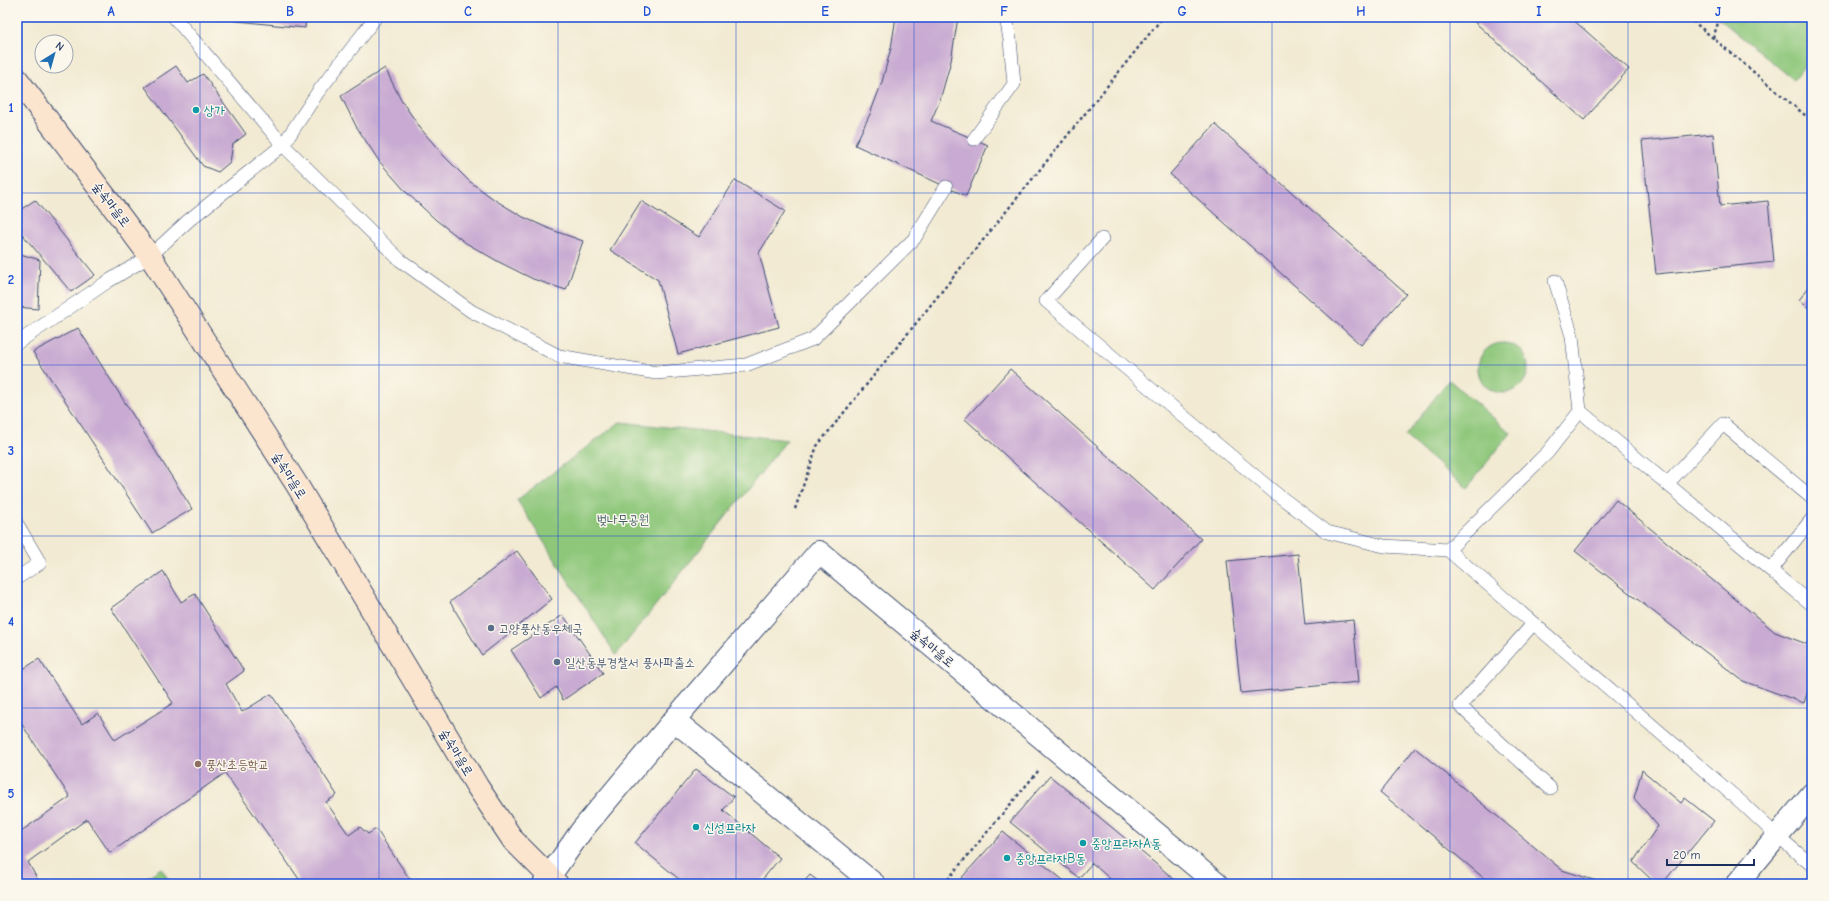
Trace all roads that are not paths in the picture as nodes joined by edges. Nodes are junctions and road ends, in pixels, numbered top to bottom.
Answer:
1 (174, 17) edge
2 (376, 17) edge
3 (1006, 17) edge
4 (17, 79) edge
5 (974, 139) dead end
6 (283, 145) junction
7 (946, 187) dead end
8 (1102, 239) dead end
9 (150, 256) junction
10 (1555, 282) dead end
11 (17, 343) edge
12 (1580, 411) junction
13 (1668, 484) junction
14 (1812, 498) edge
15 (1812, 519) edge
16 (17, 524) edge
17 (1448, 550) junction
18 (1771, 570) junction
19 (17, 578) edge
20 (1810, 603) dead end
21 (1533, 624) junction
22 (674, 720) junction
23 (1550, 788) dead end
24 (1812, 794) edge
25 (1777, 836) junction
26 (1812, 865) edge
27 (551, 882) edge
28 (874, 884) edge
29 (1217, 884) edge
30 (1737, 884) edge

1 - 6 lane
2 - 6 lane
3 - 5 lane
4 - 9 main road, 숲속마을로
6 - 7 lane
6 - 9 lane
8 - 17 lane
9 - 11 lane
9 - 27 main road, 숲속마을로
10 - 12 lane
12 - 13 lane
12 - 17 lane
13 - 14 lane
13 - 18 lane
15 - 18 lane
16 - 19 lane
17 - 21 lane
18 - 20 lane
21 - 23 lane
21 - 25 lane
22 - 27 street, 숲속마을로
22 - 28 street
22 - 29 street, 숲속마을로
24 - 25 street
25 - 26 lane
25 - 30 street

